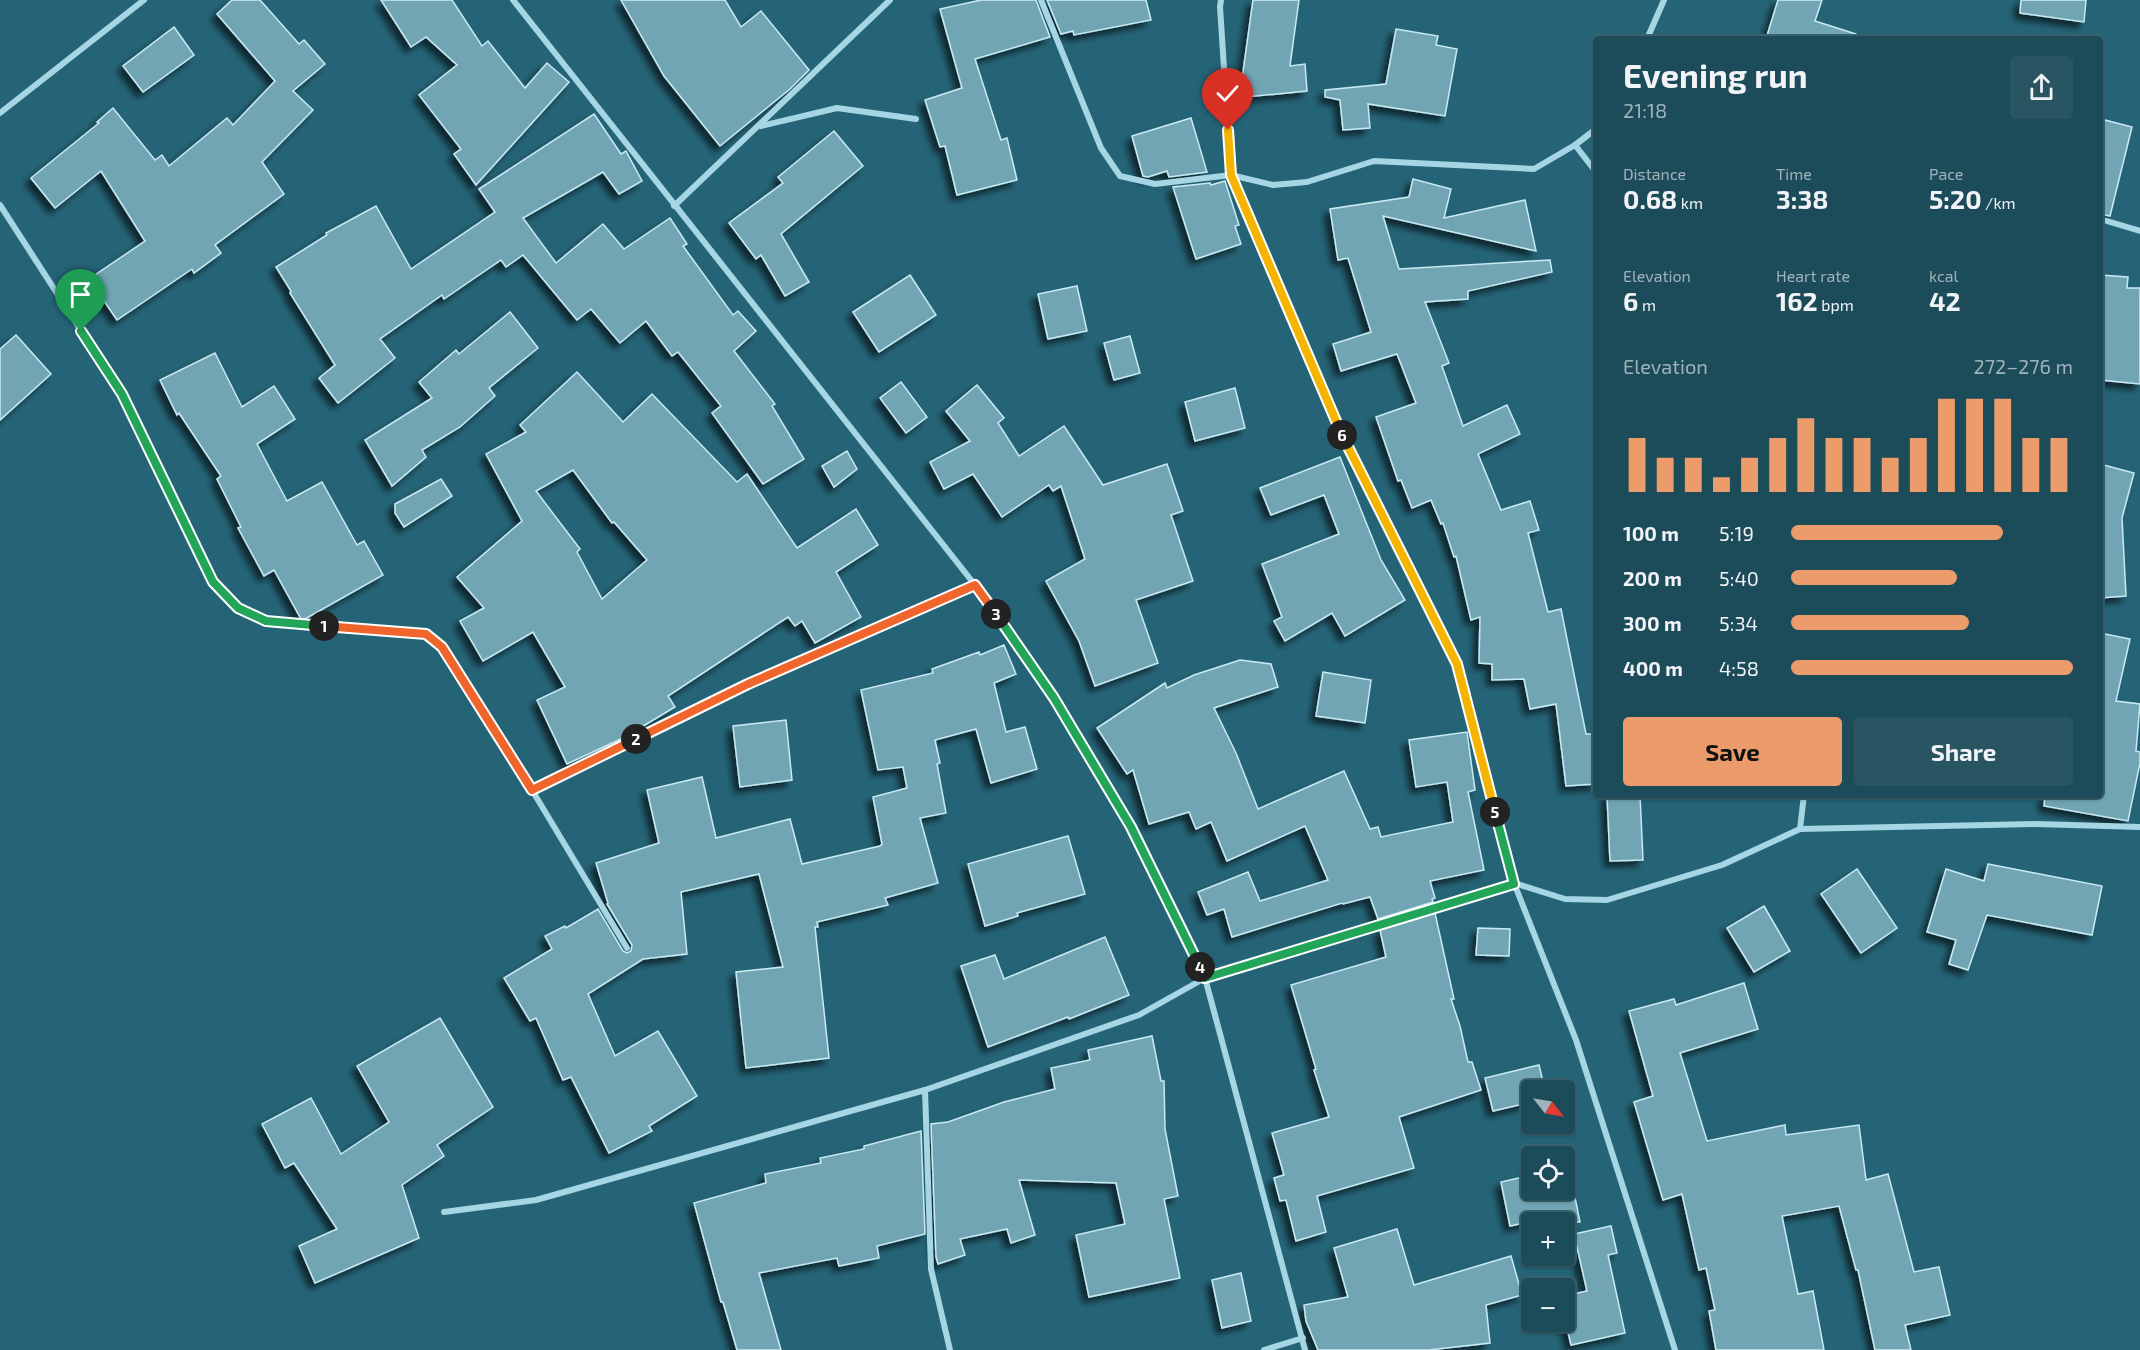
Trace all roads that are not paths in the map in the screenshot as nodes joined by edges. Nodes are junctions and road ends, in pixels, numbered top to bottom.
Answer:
1 (144, 0) edge
2 (513, 0) edge
3 (890, 0) edge
4 (1041, 0) edge
5 (1221, 0) edge
6 (1664, 0) edge
7 (1648, 36) edge
8 (0, 113) edge
9 (916, 119) dead end
10 (760, 126) junction
11 (1593, 131) edge
12 (1575, 145) junction
13 (1593, 168) edge
14 (1231, 175) junction
15 (0, 205) edge
16 (674, 206) junction
17 (2103, 220) edge
18 (2139, 229) edge
19 (975, 585) junction
20 (532, 790) junction
21 (1804, 798) edge
22 (2140, 827) edge
23 (1800, 829) junction
24 (1514, 884) junction
25 (627, 948) dead end
26 (1205, 978) junction
27 (925, 1090) junction
28 (444, 1212) dead end
29 (1303, 1338) junction
30 (950, 1350) edge
31 (1263, 1350) edge
32 (1305, 1350) edge
33 (1675, 1350) edge

1 - 8 street
2 - 16 street
3 - 10 street
4 - 14 street
5 - 14 street
6 - 7 street
9 - 10 street
10 - 16 street
11 - 12 street
12 - 13 street
12 - 14 street
14 - 24 street
15 - 20 street
16 - 19 street
17 - 18 street
19 - 20 street
19 - 26 street
20 - 25 street
21 - 23 street
22 - 23 street
23 - 24 street
24 - 26 street
24 - 33 street
26 - 27 street
26 - 29 street
27 - 28 street
27 - 30 street
29 - 31 street
29 - 32 street

